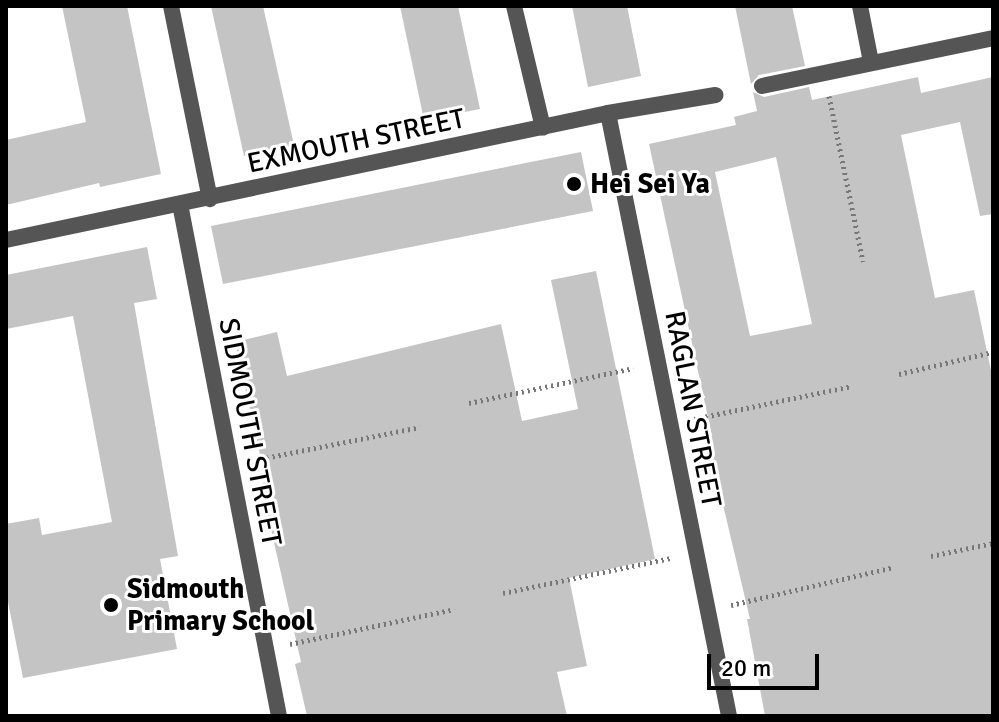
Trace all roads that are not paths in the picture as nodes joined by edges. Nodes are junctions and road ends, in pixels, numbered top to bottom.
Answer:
1 (171, 6) edge
2 (514, 6) edge
3 (860, 6) edge
4 (993, 38) edge
5 (871, 62) junction
6 (762, 86) dead end
7 (716, 95) dead end
8 (608, 113) junction
9 (543, 128) junction
10 (210, 199) junction
11 (180, 204) junction
12 (6, 240) edge
13 (279, 716) edge
14 (729, 716) edge

1 - 10 street
2 - 9 street
3 - 5 street
4 - 5 street
5 - 6 street
7 - 8 street, EXMOUTH STREET
8 - 9 street, EXMOUTH STREET
8 - 14 street, RAGLAN STREET
9 - 10 street, EXMOUTH STREET
10 - 11 street, EXMOUTH STREET
11 - 12 street, EXMOUTH STREET
11 - 13 street, SIDMOUTH STREET

